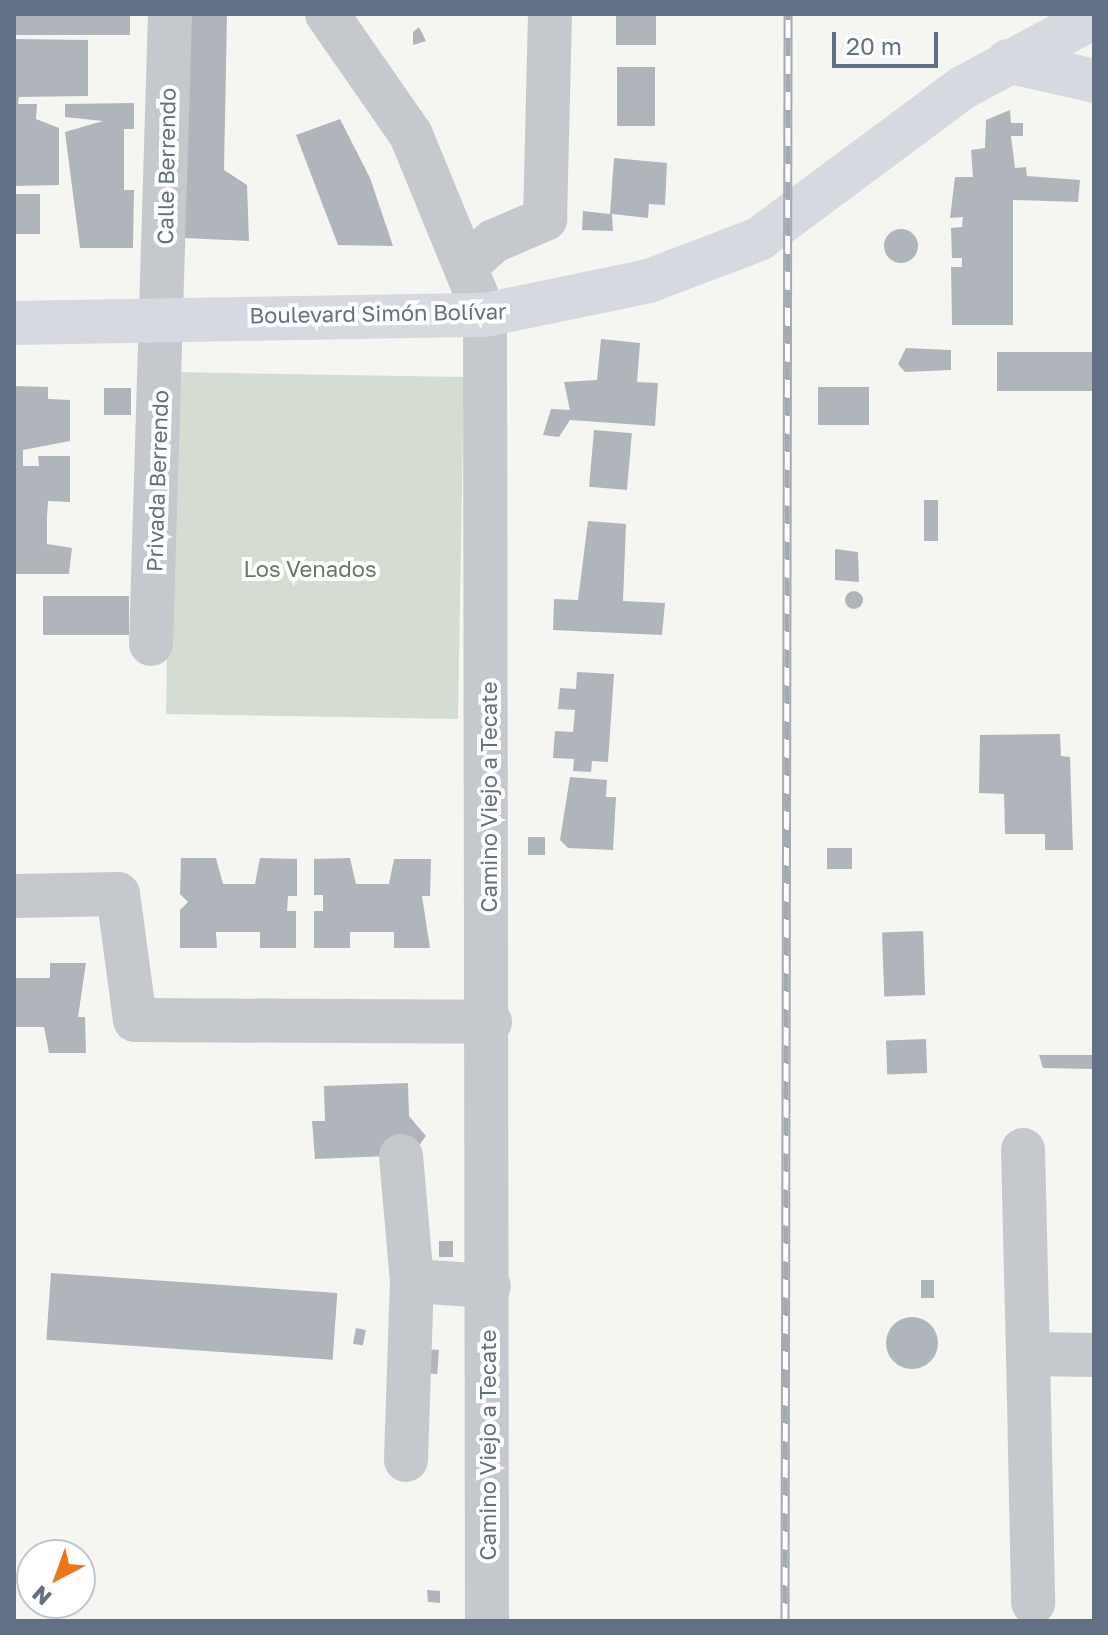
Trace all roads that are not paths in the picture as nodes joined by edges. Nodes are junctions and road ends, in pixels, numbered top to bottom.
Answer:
1 (170, 14) edge
2 (327, 14) edge
3 (550, 14) edge
4 (1036, 14) edge
5 (1094, 17) edge
6 (1008, 61) junction
7 (1094, 81) edge
8 (964, 87) junction
9 (467, 265) junction
10 (485, 315) junction
11 (162, 317) junction
12 (14, 323) edge
13 (151, 644) dead end
14 (14, 896) edge
15 (490, 1022) junction
16 (1023, 1150) dead end
17 (401, 1156) dead end
18 (412, 1281) junction
19 (489, 1286) junction
20 (1028, 1354) junction
21 (1094, 1355) edge
22 (406, 1460) dead end
23 (1033, 1603) dead end
24 (487, 1621) edge

1 - 11 street, Calle Berrendo
2 - 9 street, Camino Viejo a Tecate
3 - 9 street
4 - 8 main road
5 - 6 main road, Boulevard Simón Bolívar
6 - 7 main road
6 - 8 main road, Boulevard Simón Bolívar
8 - 10 main road, Boulevard Simón Bolívar
9 - 10 street, Camino Viejo a Tecate
10 - 11 main road, Boulevard Simón Bolívar
10 - 15 street, Camino Viejo a Tecate
11 - 12 main road, Boulevard Simón Bolívar
11 - 13 street, Privada Berrendo
14 - 15 street
15 - 19 street, Camino Viejo a Tecate
16 - 20 street
17 - 18 street
18 - 19 street
18 - 22 street
19 - 24 street, Camino Viejo a Tecate
20 - 21 street
20 - 23 street

